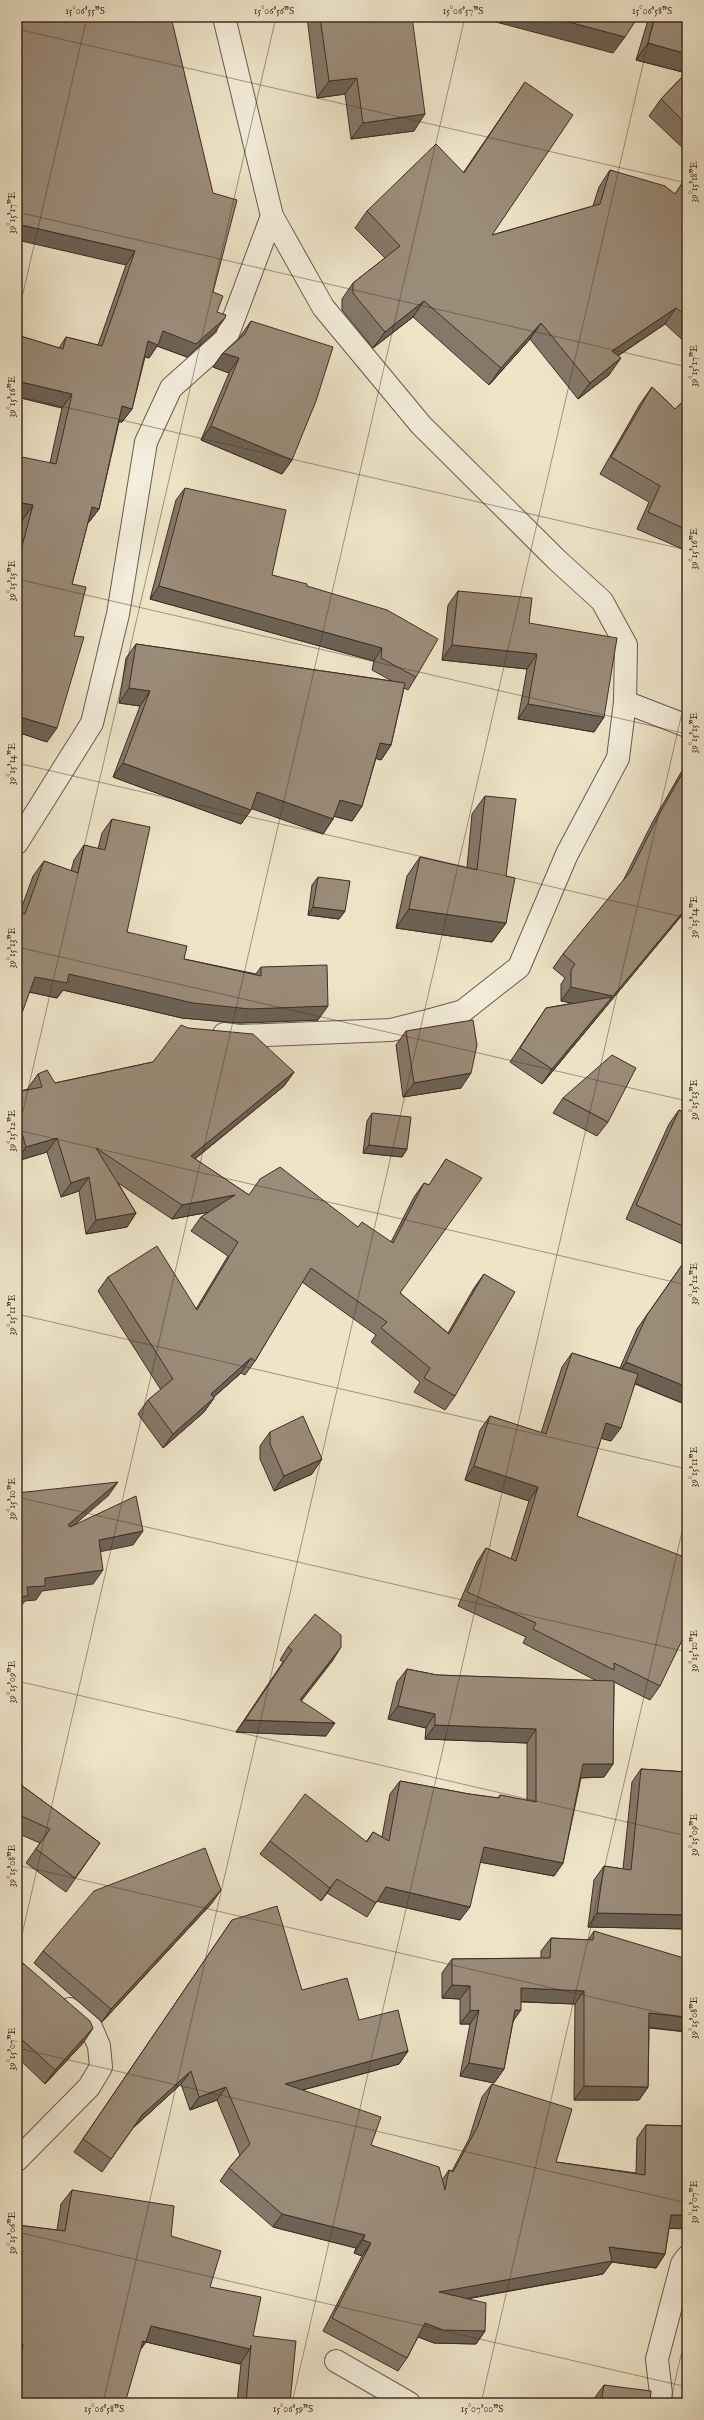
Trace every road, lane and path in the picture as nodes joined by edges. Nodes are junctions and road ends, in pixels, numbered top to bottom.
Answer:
1 (224, 17) edge
2 (272, 216) junction
3 (625, 702) junction
4 (687, 726) edge
5 (17, 844) edge
6 (202, 1032) edge
7 (51, 1994) edge
8 (17, 2160) edge
9 (687, 2257) edge
10 (336, 2361) dead end
11 (409, 2403) edge
12 (662, 2403) edge

1 - 2 street
2 - 3 street
2 - 5 street
3 - 4 street
3 - 6 street
7 - 8 street
9 - 12 street
10 - 11 street

